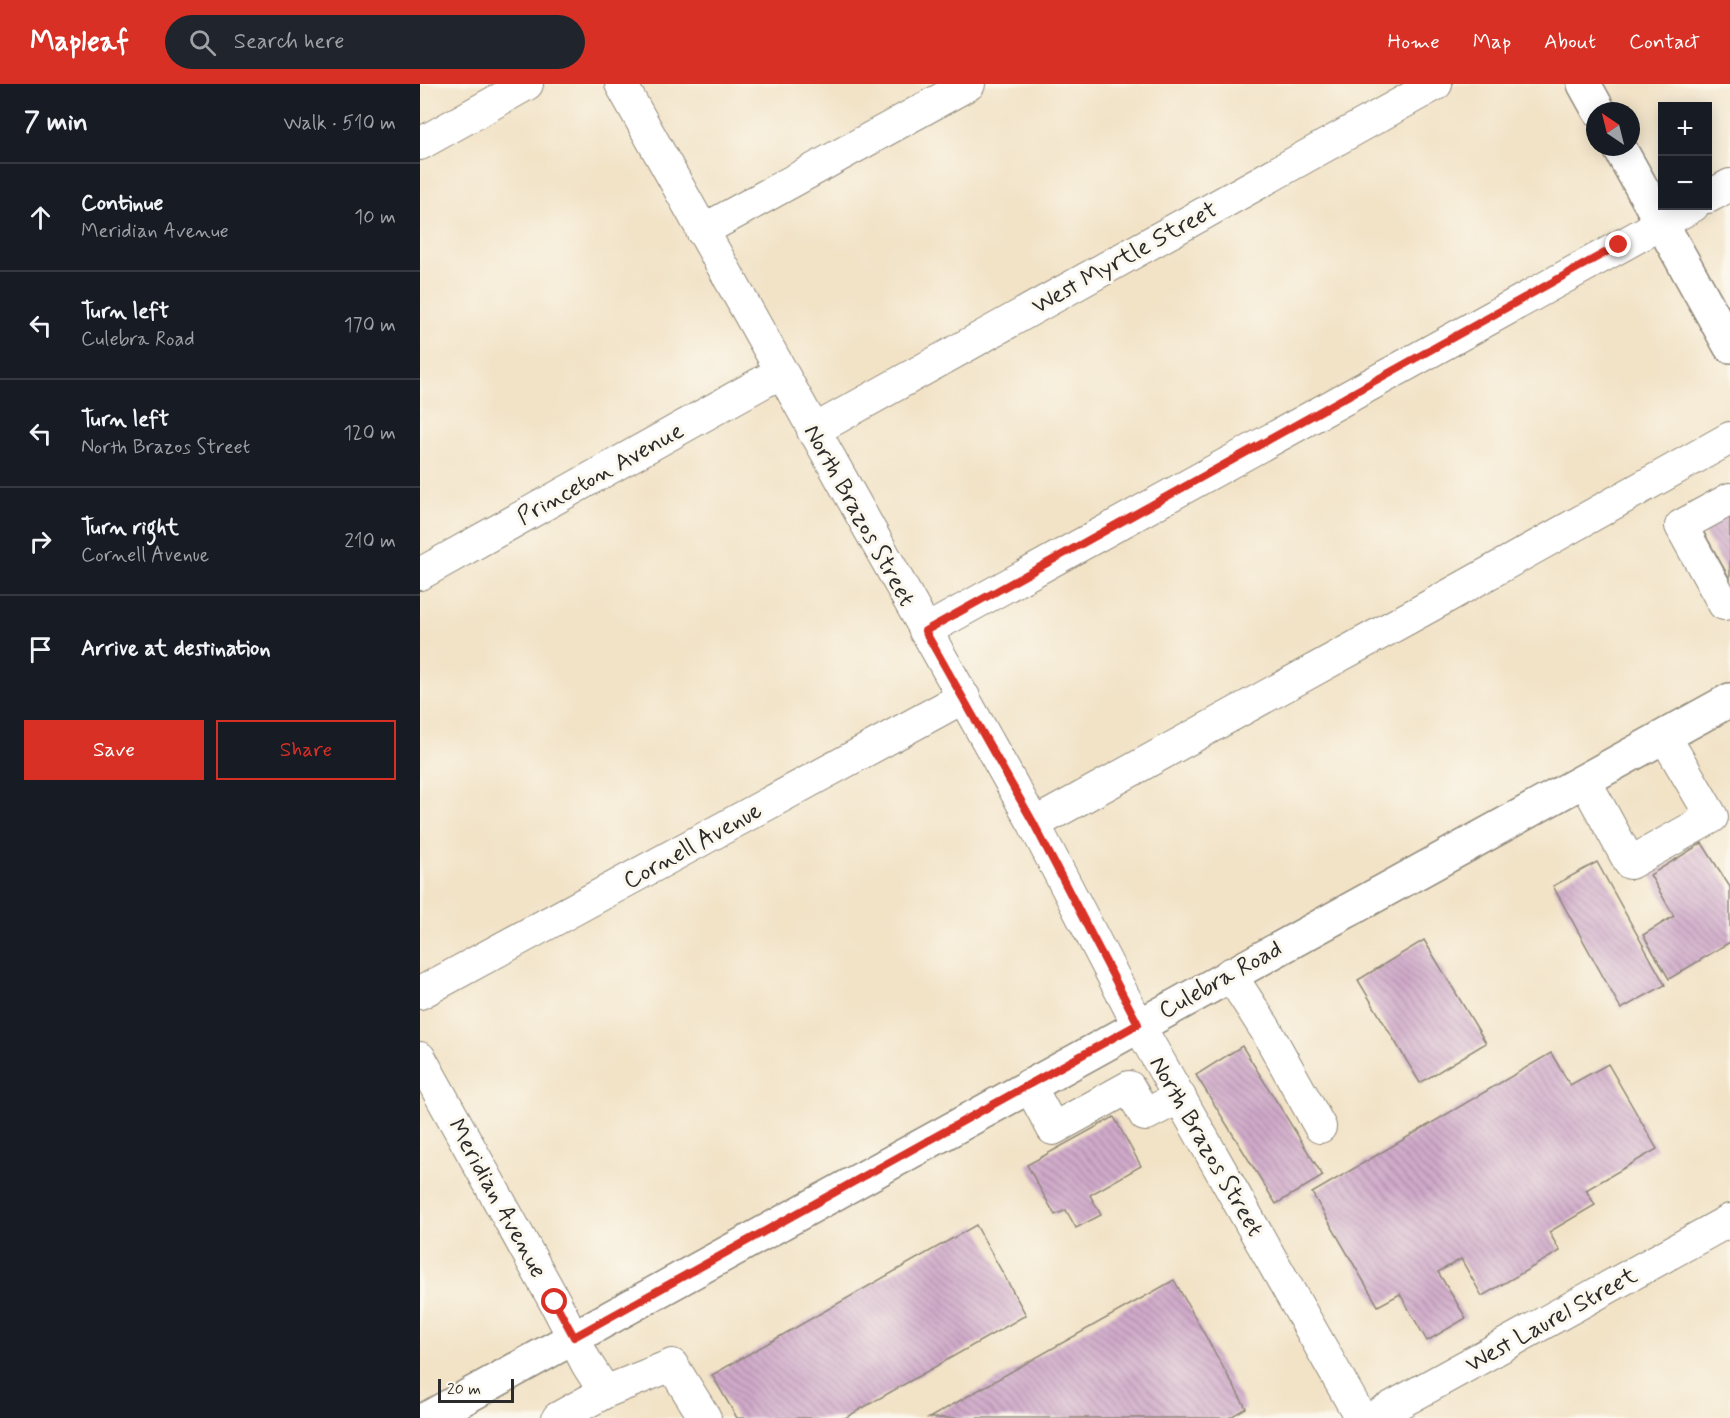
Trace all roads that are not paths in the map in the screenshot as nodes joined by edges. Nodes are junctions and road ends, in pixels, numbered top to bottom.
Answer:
1 (527, 84) edge
2 (621, 84) edge
3 (969, 84) edge
4 (1436, 84) edge
5 (1584, 84) edge
6 (1594, 102) edge
7 (420, 144) edge
8 (1624, 156) edge
9 (1730, 184) edge
10 (1712, 194) edge
11 (1685, 210) edge
12 (1661, 222) junction
13 (702, 231) junction
14 (1730, 346) edge
15 (781, 372) junction
16 (813, 431) junction
17 (1730, 438) edge
18 (1730, 499) edge
19 (420, 573) edge
20 (1728, 606) edge
21 (925, 631) junction
22 (964, 697) junction
23 (1730, 700) edge
24 (1665, 736) junction
25 (1585, 781) junction
26 (1034, 824) junction
27 (1230, 974) junction
28 (420, 993) edge
29 (1138, 1024) junction
30 (420, 1058) edge
31 (1161, 1064) junction
32 (1029, 1085) junction
33 (1130, 1088) junction
34 (1180, 1097) junction
35 (1320, 1127) dead end
36 (1730, 1220) edge
37 (574, 1337) junction
38 (605, 1392) junction
39 (428, 1418) edge
40 (558, 1418) edge
41 (705, 1418) edge
42 (1362, 1418) edge
43 (1372, 1418) edge

1 - 7 street
2 - 13 street, North Brazos Street
3 - 13 street
4 - 16 street, West Myrtle Street
5 - 6 main road
8 - 12 main road
9 - 10 street
11 - 12 street
12 - 14 main road
12 - 21 street
13 - 15 street, North Brazos Street
15 - 16 street, North Brazos Street
15 - 19 street, Princeton Avenue
16 - 21 street, North Brazos Street
17 - 26 street
18 - 20 street
21 - 22 street, North Brazos Street
22 - 26 street, North Brazos Street
22 - 28 street, Cornell Avenue
23 - 24 main road, Culebra Road
24 - 25 main road, Culebra Road
24 - 25 street
25 - 27 main road, Culebra Road
26 - 29 street, North Brazos Street
27 - 29 main road, Culebra Road
27 - 35 street
29 - 31 street, North Brazos Street
29 - 32 main road, Culebra Road
30 - 37 street, Meridian Avenue
31 - 33 street
31 - 34 street, North Brazos Street
32 - 33 street
32 - 37 main road, Culebra Road
33 - 34 street
34 - 42 street, North Brazos Street
36 - 43 street, West Laurel Street
37 - 38 street, Meridian Avenue
37 - 39 main road, Culebra Road
38 - 40 street
38 - 41 street

